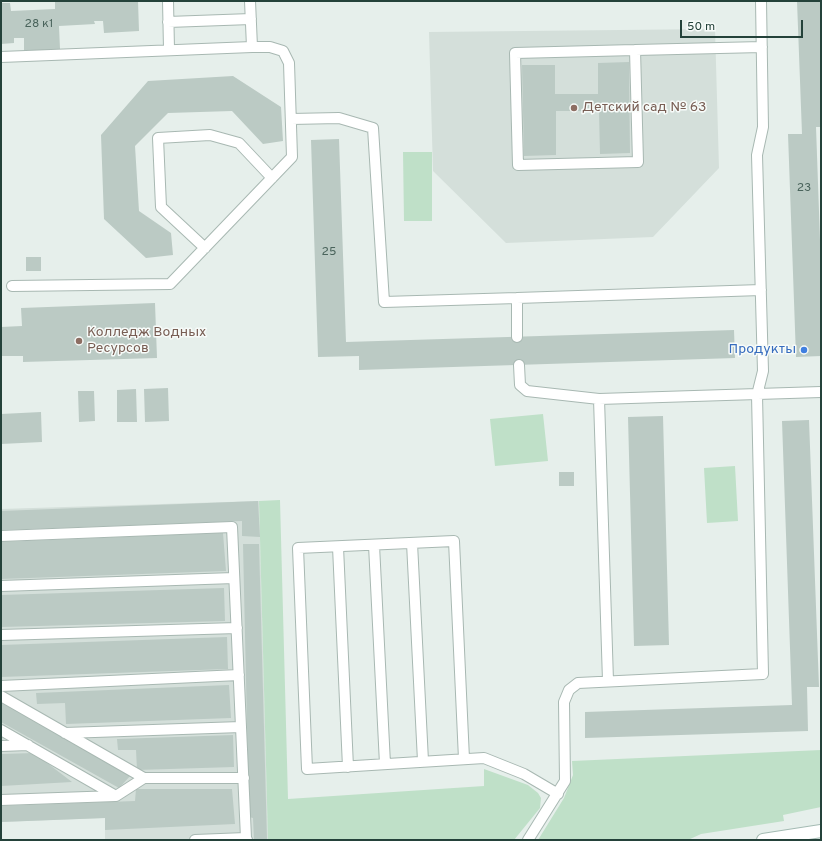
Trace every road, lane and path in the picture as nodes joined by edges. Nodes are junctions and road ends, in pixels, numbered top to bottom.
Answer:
1 (168, 1) edge
2 (250, 1) edge
3 (761, 1) edge
4 (251, 19) junction
5 (168, 22) junction
6 (252, 47) junction
7 (762, 47) junction
8 (169, 49) junction
9 (635, 50) junction
10 (1, 57) edge
11 (291, 119) junction
12 (272, 178) junction
13 (205, 248) junction
14 (12, 286) dead end
15 (761, 290) junction
16 (517, 298) junction
17 (517, 337) dead end
18 (519, 365) dead end
19 (821, 392) edge
20 (757, 395) junction
21 (599, 399) junction
22 (1, 536) edge
23 (412, 543) junction
24 (374, 545) junction
25 (338, 547) junction
26 (234, 578) junction
27 (1, 586) edge
28 (237, 628) junction
29 (1, 635) edge
30 (239, 675) junction
31 (608, 681) junction
32 (1, 686) edge
33 (1, 696) edge
34 (241, 727) junction
35 (1, 730) edge
36 (65, 733) junction
37 (28, 745) junction
38 (1, 746) edge
39 (464, 759) junction
40 (423, 761) junction
41 (385, 764) junction
42 (348, 767) junction
43 (144, 778) junction
44 (244, 778) junction
45 (558, 794) junction
46 (116, 796) junction
47 (1, 800) edge
48 (821, 831) edge
49 (247, 839) edge
50 (195, 840) edge
51 (528, 840) edge
52 (763, 840) edge

1 - 5 lane
2 - 4 lane
3 - 7 lane
4 - 5 lane
4 - 6 lane
5 - 8 lane
6 - 8 lane
6 - 11 lane
7 - 9 lane
7 - 15 lane
8 - 10 lane
9 - 9 lane
11 - 12 lane
11 - 16 lane
12 - 13 lane
12 - 13 lane
13 - 14 lane
15 - 16 lane
15 - 20 lane
16 - 17 lane
18 - 21 lane
19 - 20 lane
20 - 21 lane
20 - 31 lane
21 - 31 lane
22 - 26 lane
23 - 24 lane
23 - 39 lane
23 - 40 lane
24 - 25 lane
24 - 41 lane
25 - 42 lane
25 - 42 lane
26 - 27 lane
26 - 28 lane
28 - 29 lane
28 - 30 lane
30 - 32 lane
30 - 34 lane
31 - 45 lane
33 - 36 lane
34 - 36 lane
34 - 44 lane
35 - 37 lane
36 - 43 lane
37 - 38 lane
37 - 46 lane
39 - 40 lane
39 - 45 lane
40 - 41 lane
41 - 42 lane
43 - 44 lane
43 - 46 lane
44 - 49 lane
45 - 51 lane
46 - 47 lane
48 - 52 main road
49 - 50 lane

